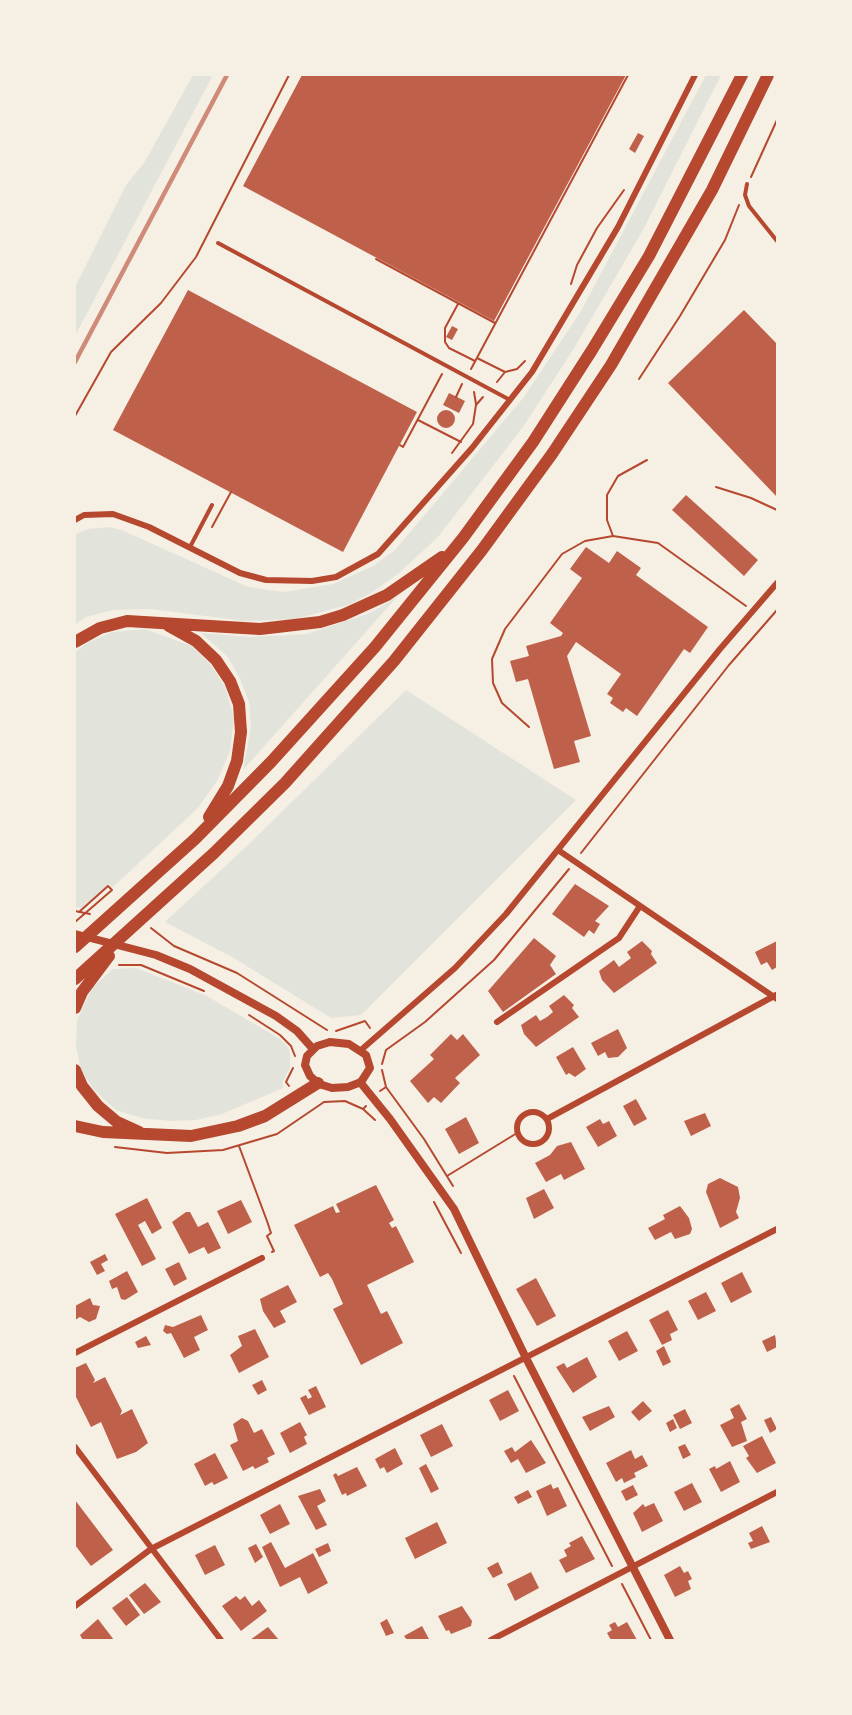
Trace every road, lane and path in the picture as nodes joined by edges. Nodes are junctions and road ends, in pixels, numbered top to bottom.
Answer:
1 (289, 75) edge
2 (628, 75) edge
3 (695, 75) edge
4 (742, 75) edge
5 (768, 75) edge
6 (777, 120) edge
7 (747, 184) junction
8 (597, 228) dead end
9 (777, 242) edge
10 (218, 243) dead end
11 (376, 259) dead end
12 (570, 287) dead end
13 (458, 303) junction
14 (495, 323) junction
15 (530, 354) dead end
16 (476, 359) junction
17 (444, 370) dead end
18 (506, 372) junction
19 (466, 379) junction
20 (639, 379) dead end
21 (490, 389) junction
22 (456, 397) dead end
23 (510, 400) junction
24 (476, 405) junction
25 (75, 416) edge
26 (418, 420) junction
27 (460, 441) junction
28 (399, 445) dead end
29 (472, 448) junction
30 (447, 460) dead end
31 (647, 460) dead end
32 (716, 487) dead end
33 (212, 505) dead end
34 (777, 510) edge
35 (75, 520) edge
36 (613, 536) junction
37 (463, 538) junction
38 (190, 548) junction
39 (777, 583) edge
40 (753, 611) junction
41 (160, 622) junction
42 (75, 642) edge
43 (529, 727) dead end
44 (195, 839) junction
45 (558, 850) junction
46 (640, 906) junction
47 (77, 912) edge
48 (87, 914) dead end
49 (75, 922) edge
50 (150, 927) dead end
51 (126, 933) junction
52 (75, 934) edge
53 (75, 946) edge
54 (111, 965) dead end
55 (75, 979) edge
56 (210, 994) dead end
57 (776, 996) edge
58 (75, 1008) edge
59 (248, 1015) dead end
60 (497, 1023) dead end
61 (376, 1036) junction
62 (313, 1049) junction
63 (361, 1050) junction
64 (386, 1050) dead end
65 (75, 1070) edge
66 (360, 1082) junction
67 (318, 1083) junction
68 (299, 1097) junction
69 (311, 1111) dead end
70 (547, 1119) junction
71 (75, 1126) edge
72 (517, 1133) junction
73 (152, 1136) junction
74 (239, 1146) dead end
75 (436, 1182) junction
76 (777, 1230) edge
77 (262, 1258) joint
78 (75, 1353) edge
79 (526, 1358) junction
80 (75, 1447) edge
81 (777, 1492) edge
82 (152, 1549) junction
83 (633, 1567) junction
84 (75, 1606) edge
85 (221, 1640) edge
86 (491, 1640) edge
87 (670, 1640) edge

1 - 25 path
2 - 14 path
3 - 23 street
4 - 37 highway
5 - 51 highway
6 - 7 path
7 - 9 lane
7 - 20 path
8 - 12 path
10 - 19 lane
11 - 13 path
13 - 14 path
13 - 16 path
14 - 16 path
15 - 18 path
16 - 18 path
16 - 19 path
17 - 26 path
18 - 21 path
19 - 21 lane
19 - 22 path
19 - 24 path
21 - 23 lane
21 - 24 path
23 - 29 street
24 - 27 path
26 - 27 path
26 - 28 path
27 - 29 path
27 - 30 path
29 - 38 street
31 - 36 path
32 - 34 path
33 - 38 lane
35 - 38 street
36 - 40 path
36 - 43 path
37 - 41 highway
37 - 44 highway
39 - 40 street
40 - 45 street
41 - 42 highway
41 - 44 highway
44 - 53 highway
45 - 46 street
45 - 61 street
46 - 57 street
46 - 60 street
47 - 48 path
47 - 49 path
50 - 61 path
51 - 55 highway
51 - 58 highway
52 - 62 street
54 - 56 path
57 - 70 street
59 - 68 path
61 - 63 street
61 - 64 path
62 - 63 street
62 - 67 street
63 - 66 street
65 - 73 highway
66 - 67 street
66 - 75 street
67 - 68 highway
68 - 69 path
68 - 73 highway
70 - 72 street
70 - 72 street
71 - 73 highway
72 - 75 path
74 - 77 path
75 - 79 street
76 - 79 street
77 - 78 street
79 - 82 street
79 - 83 street
80 - 82 street
81 - 83 street
82 - 84 street
82 - 85 street
83 - 86 street
83 - 87 street

